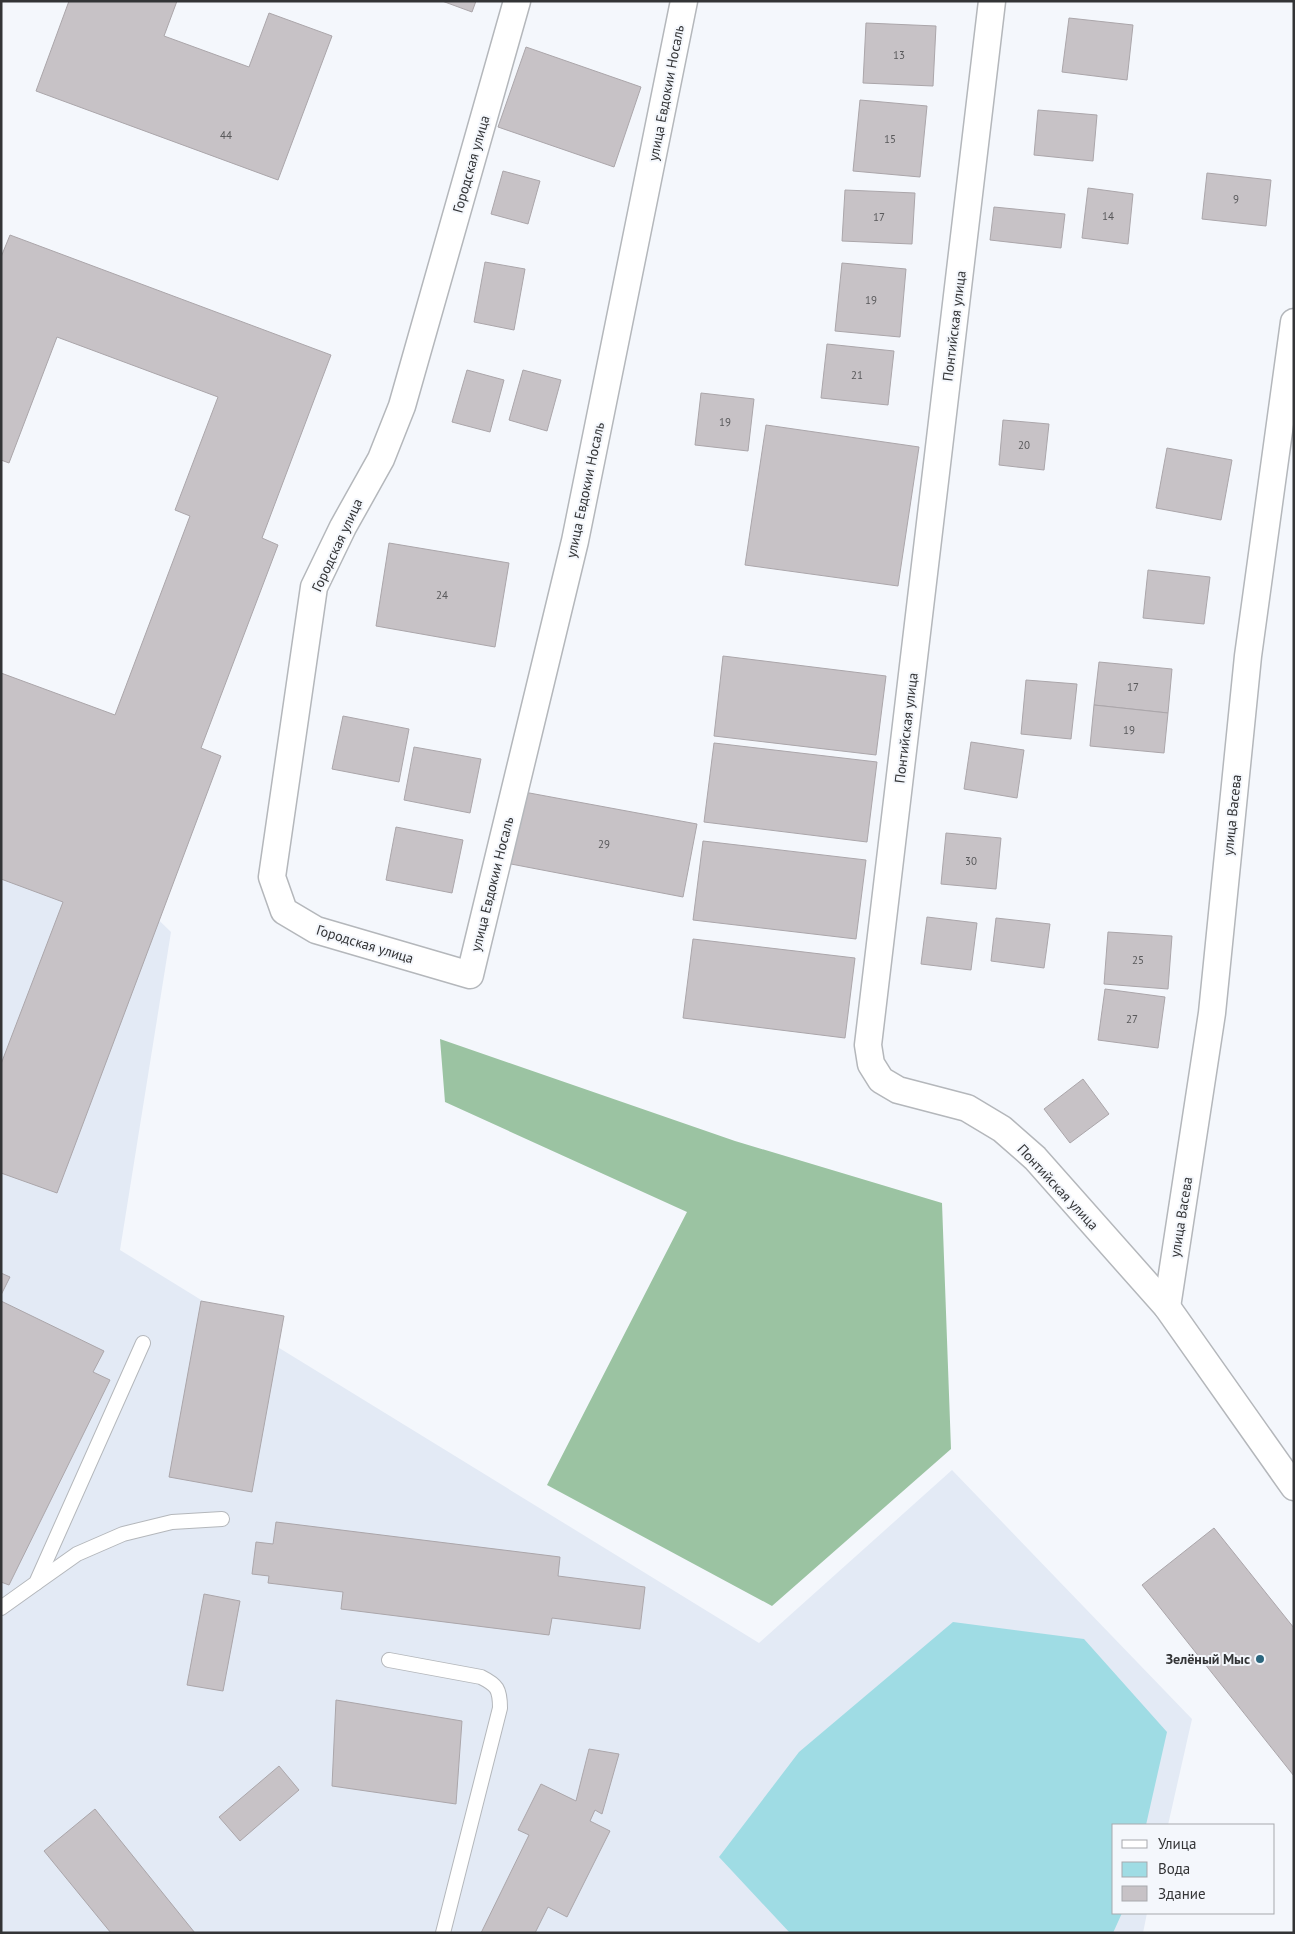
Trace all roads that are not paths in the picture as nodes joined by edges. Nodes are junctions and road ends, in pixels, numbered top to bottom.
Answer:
1 (517, 1) edge
2 (684, 1) edge
3 (992, 1) edge
4 (1294, 322) edge
5 (470, 975) joint
6 (1167, 1307) junction
7 (143, 1343) dead end
8 (1294, 1487) edge
9 (222, 1520) dead end
10 (36, 1583) junction
11 (1, 1608) edge
12 (389, 1660) dead end
13 (443, 1933) edge

1 - 5 street, Городская улица
2 - 5 street, улица Евдокии Носаль
3 - 6 street, Понтийская улица
4 - 6 street, улица Васева
6 - 8 street, Понтийская улица
7 - 10 lane
9 - 10 lane
10 - 11 lane
12 - 13 lane

